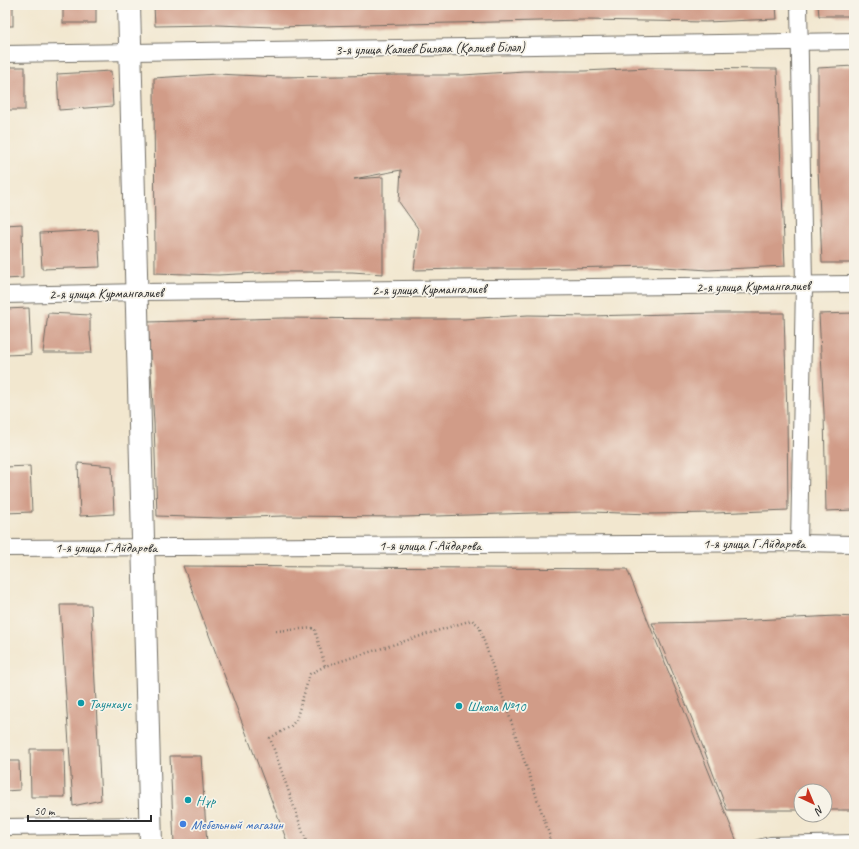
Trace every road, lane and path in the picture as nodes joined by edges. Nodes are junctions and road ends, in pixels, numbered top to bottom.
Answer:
1 (129, 5) edge
2 (800, 5) edge
3 (854, 41) edge
4 (800, 42) junction
5 (130, 52) junction
6 (5, 54) edge
7 (854, 284) edge
8 (804, 285) junction
9 (137, 292) junction
10 (5, 295) edge
11 (799, 542) junction
12 (854, 544) edge
13 (143, 546) junction
14 (5, 548) edge
15 (276, 631) dead end
16 (325, 666) junction
17 (5, 827) edge
18 (150, 835) edge
19 (854, 839) edge
20 (307, 844) edge
21 (546, 844) edge
22 (758, 844) edge

1 - 5 street
2 - 4 street
3 - 4 street, 3-я улица Калиев Биляла (Қалиев Біләл)
4 - 5 street, 3-я улица Калиев Биляла (Қалиев Біләл)
4 - 8 street
5 - 6 street, 3-я улица Калиев Биляла (Қалиев Біләл)
5 - 9 street
7 - 8 street, 2-я улица Курмангалиев
8 - 9 street, 2-я улица Курмангалиев
8 - 11 street
9 - 10 street, 2-я улица Курмангалиев
9 - 13 street
11 - 12 street, 1-я улица Г.Айдарова
11 - 13 street, 1-я улица Г.Айдарова
13 - 14 street, 1-я улица Г.Айдарова
13 - 18 street
15 - 16 path
16 - 20 path
16 - 21 path
17 - 18 street
19 - 22 lane

